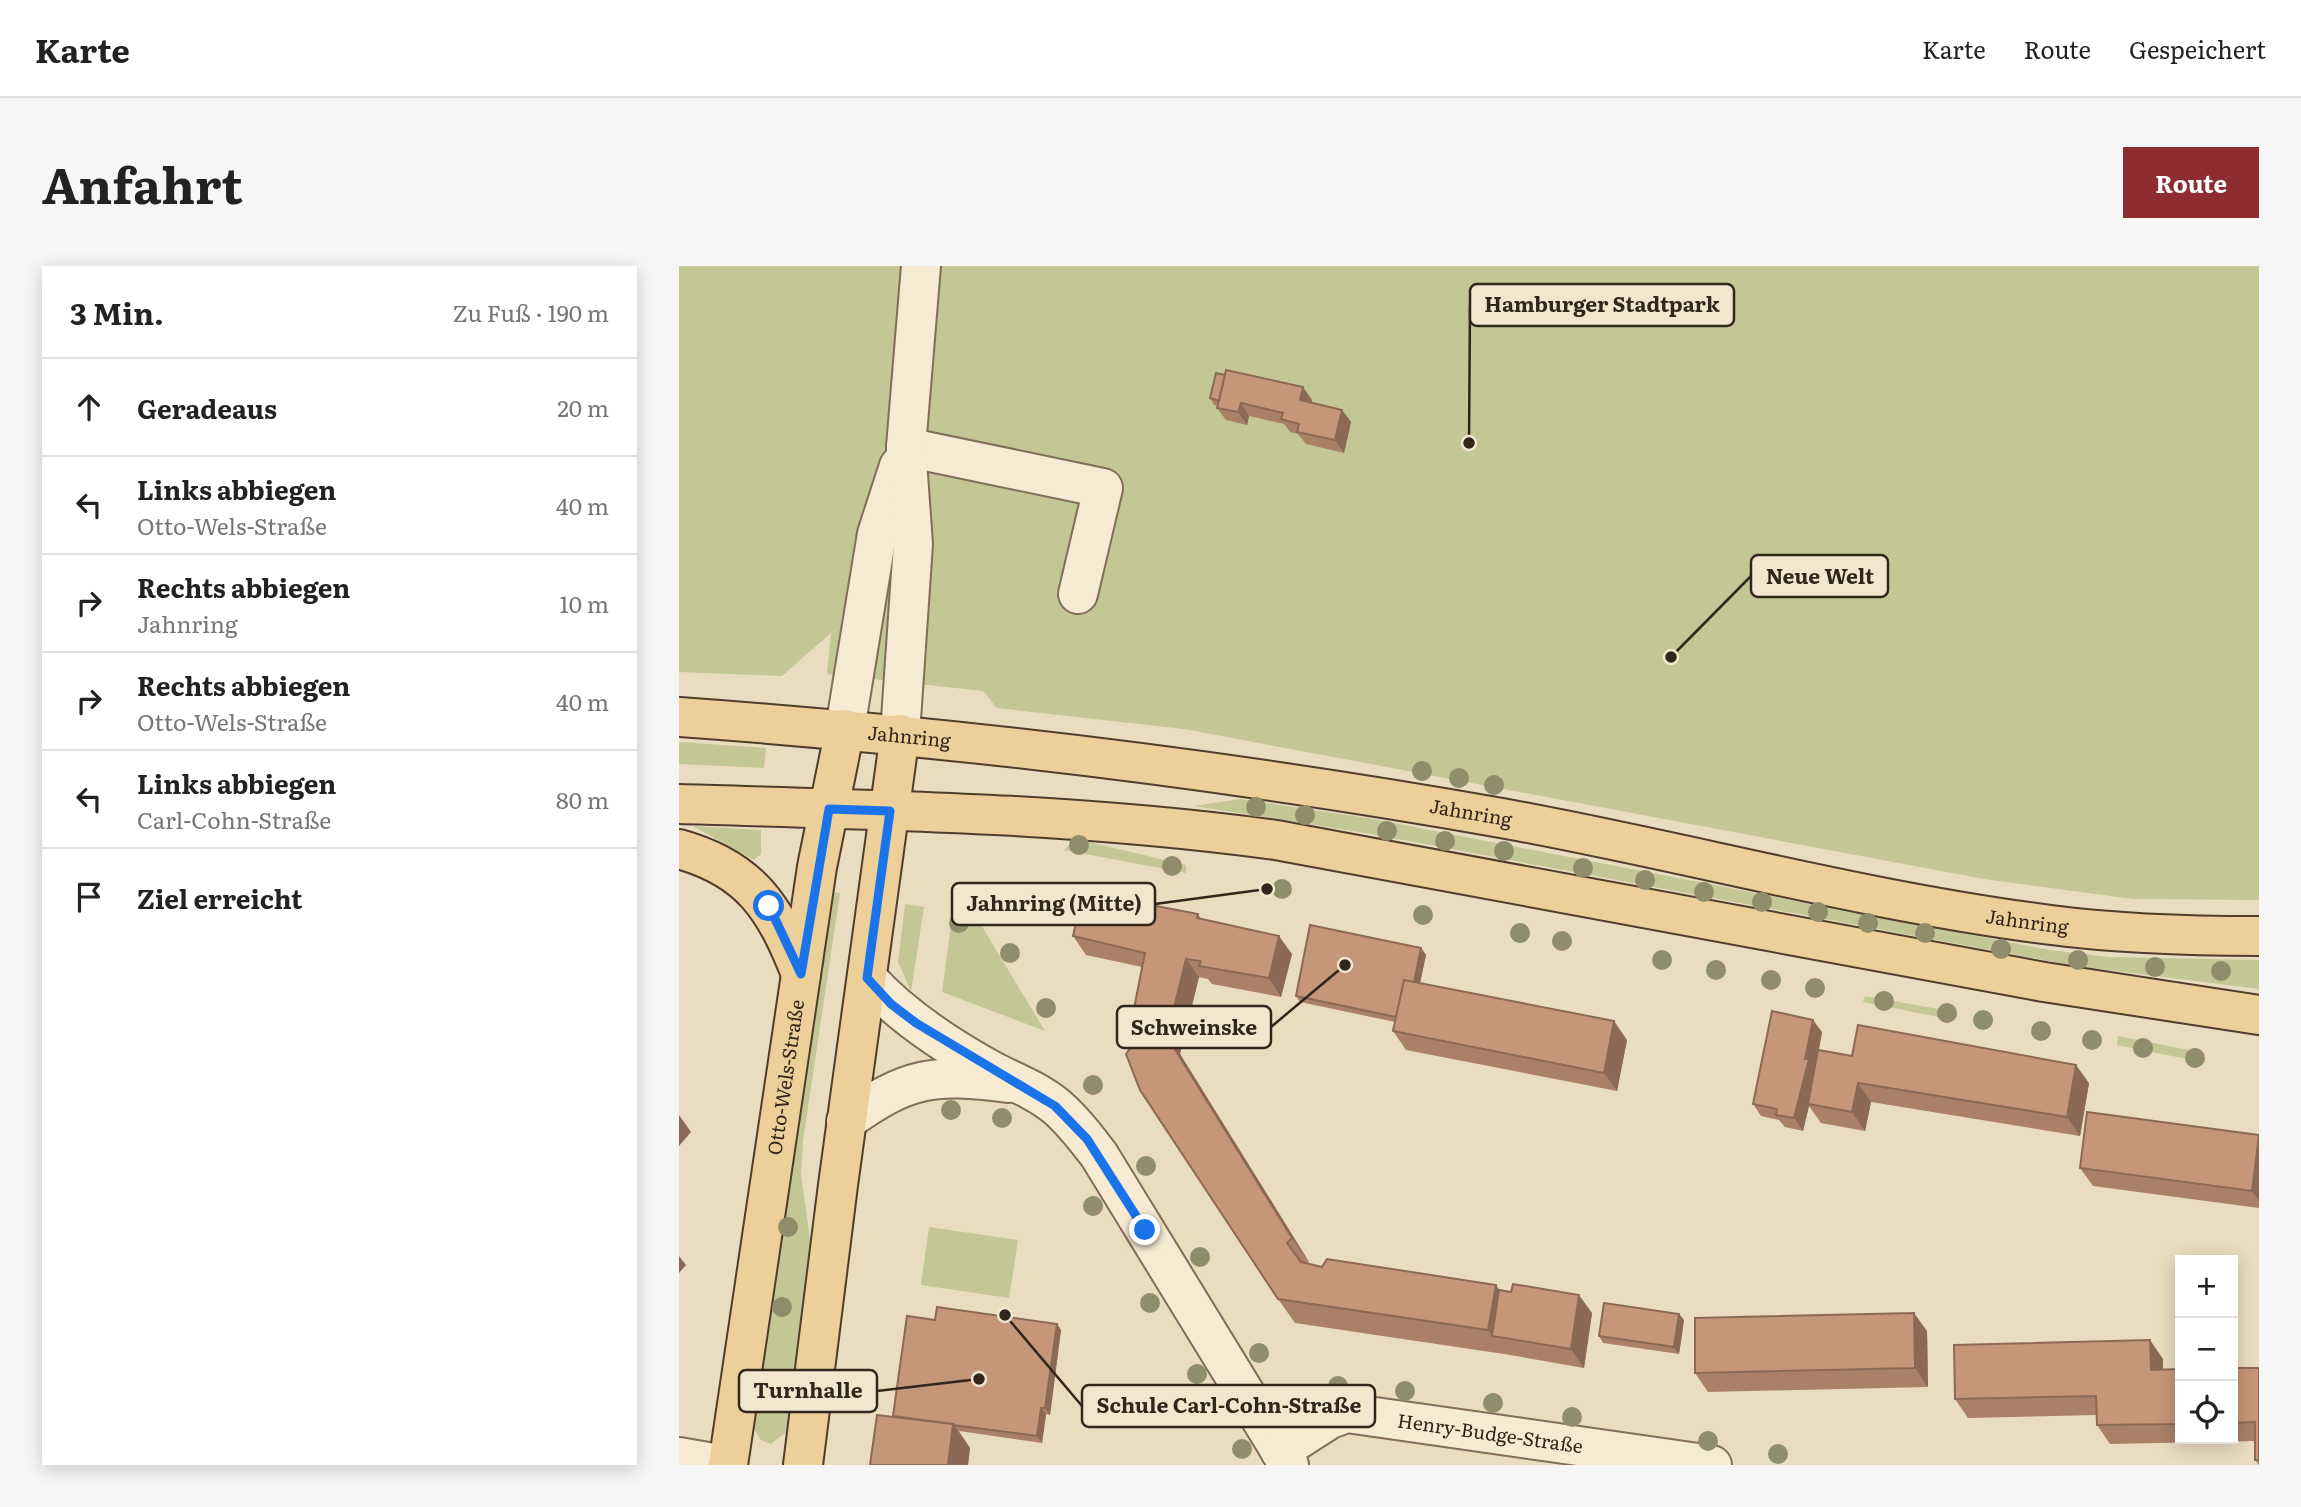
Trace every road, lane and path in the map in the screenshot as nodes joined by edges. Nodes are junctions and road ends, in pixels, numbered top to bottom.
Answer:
1 (922, 266) edge
2 (906, 447) junction
3 (1078, 594) dead end
4 (679, 717) edge
5 (845, 729) junction
6 (900, 734) junction
7 (679, 804) edge
8 (829, 809) junction
9 (890, 811) junction
10 (679, 849) edge
11 (2259, 936) edge
12 (801, 974) junction
13 (867, 978) junction
14 (2259, 1015) edge
15 (1021, 1084) junction
16 (846, 1121) junction
17 (679, 1457) edge
18 (1285, 1458) edge
19 (727, 1465) edge
20 (803, 1465) edge
21 (1712, 1465) edge

1 - 2 street, Otto-Wels-Straße
2 - 3 street
2 - 5 street, Otto-Wels-Straße
2 - 6 street, Otto-Wels-Straße
4 - 5 main road, Jahnring
5 - 6 main road, Jahnring
5 - 8 main road, Otto-Wels-Straße
6 - 9 main road, Otto-Wels-Straße
6 - 11 main road, Jahnring
7 - 8 main road
8 - 9 main road
8 - 12 main road, Otto-Wels-Straße
9 - 13 main road, Otto-Wels-Straße
9 - 14 main road
10 - 12 main road
12 - 19 main road, Otto-Wels-Straße
13 - 15 street
13 - 16 main road, Otto-Wels-Straße
15 - 16 street
15 - 18 street
16 - 20 main road, Otto-Wels-Straße
17 - 19 street
18 - 21 street, Henry-Budge-Straße

